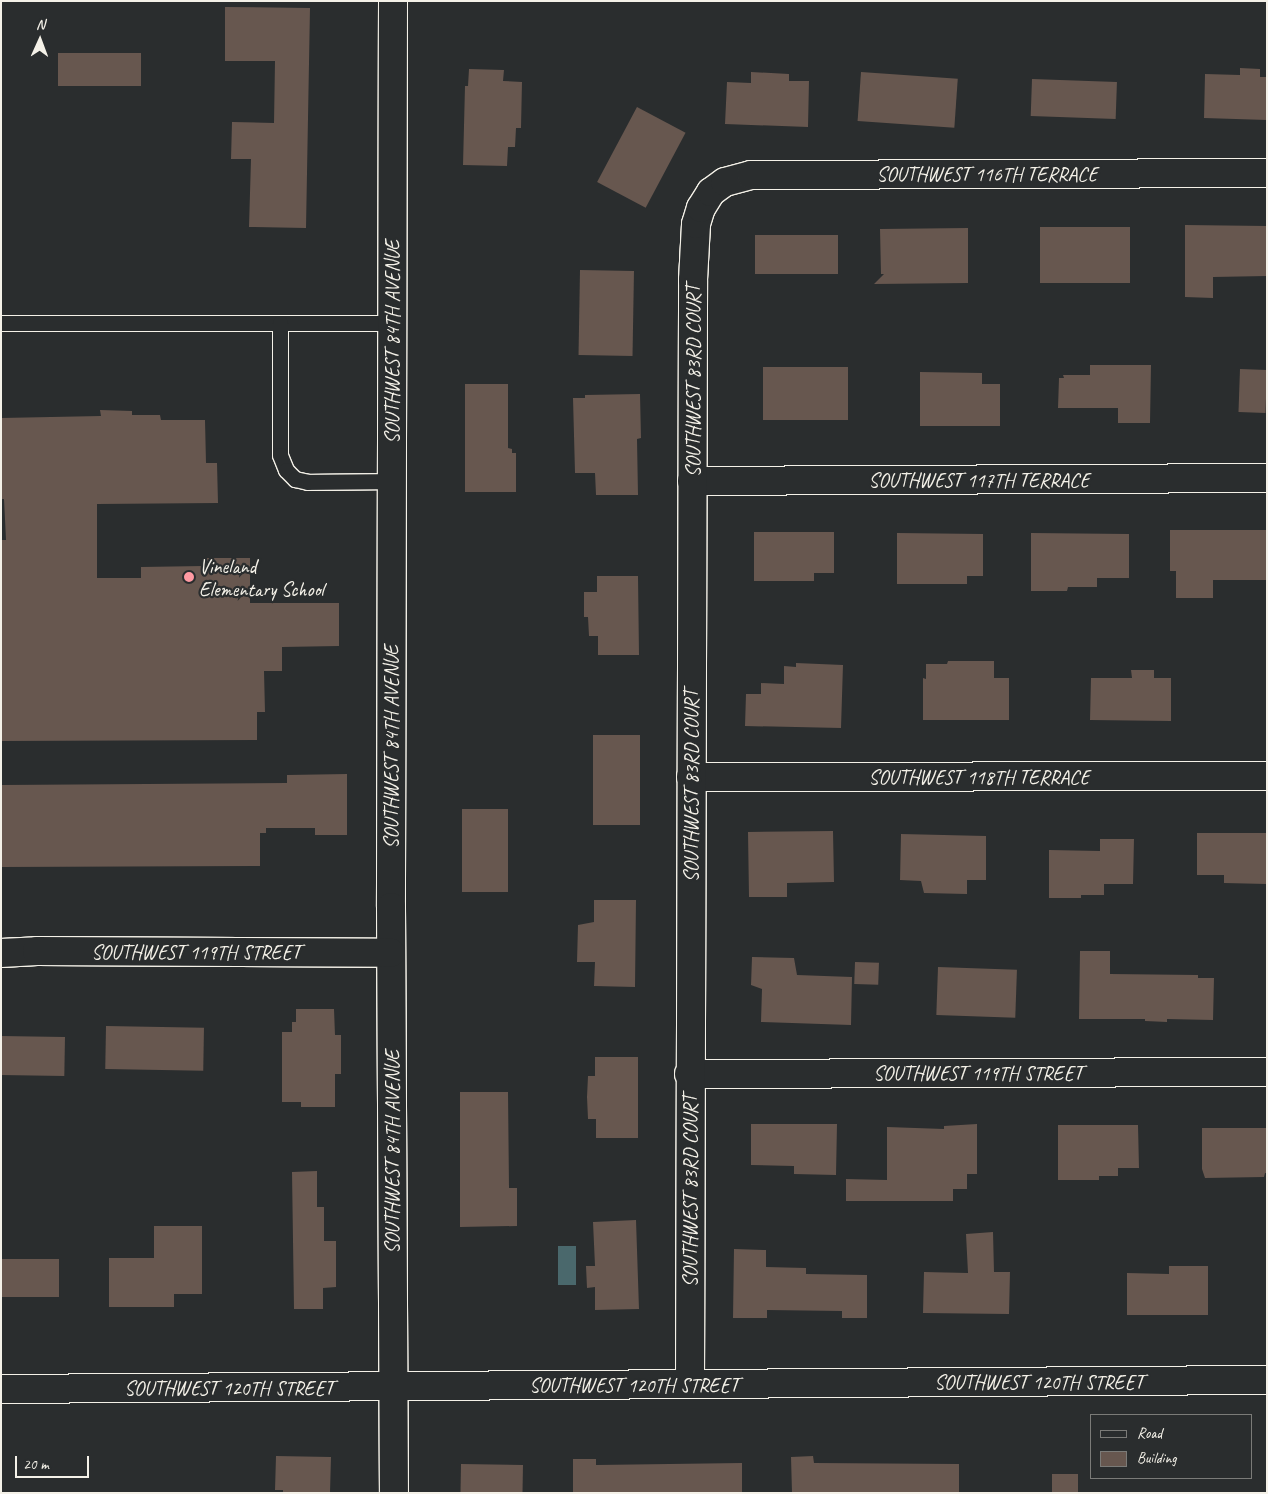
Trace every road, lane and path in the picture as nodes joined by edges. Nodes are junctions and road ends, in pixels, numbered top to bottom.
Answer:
1 (393, 1) edge
2 (1267, 173) edge
3 (711, 192) joint
4 (1, 323) edge
5 (280, 323) junction
6 (392, 323) junction
7 (1267, 478) edge
8 (392, 481) junction
9 (692, 481) junction
10 (1267, 776) edge
11 (691, 777) junction
12 (1, 953) edge
13 (391, 953) junction
14 (1267, 1072) edge
15 (690, 1074) junction
16 (1267, 1380) edge
17 (690, 1384) junction
18 (393, 1386) junction
19 (1, 1389) edge
20 (394, 1493) edge

1 - 6 street, SOUTHWEST 84TH AVENUE
2 - 3 street, SOUTHWEST 116TH TERRACE
3 - 9 street, SOUTHWEST 83RD COURT
4 - 5 lane
5 - 6 lane
5 - 8 lane
6 - 8 street, SOUTHWEST 84TH AVENUE
7 - 9 street, SOUTHWEST 117TH TERRACE
8 - 13 street, SOUTHWEST 84TH AVENUE
9 - 11 street, SOUTHWEST 83RD COURT
10 - 11 street, SOUTHWEST 118TH TERRACE
11 - 15 street, SOUTHWEST 83RD COURT
12 - 13 street, SOUTHWEST 119TH STREET
13 - 18 street, SOUTHWEST 84TH AVENUE
14 - 15 street, SOUTHWEST 119TH STREET
15 - 17 street, SOUTHWEST 83RD COURT
16 - 17 street, SOUTHWEST 120TH STREET
17 - 18 street, SOUTHWEST 120TH STREET
18 - 19 street, SOUTHWEST 120TH STREET
18 - 20 street, SOUTHWEST 84TH AVENUE

